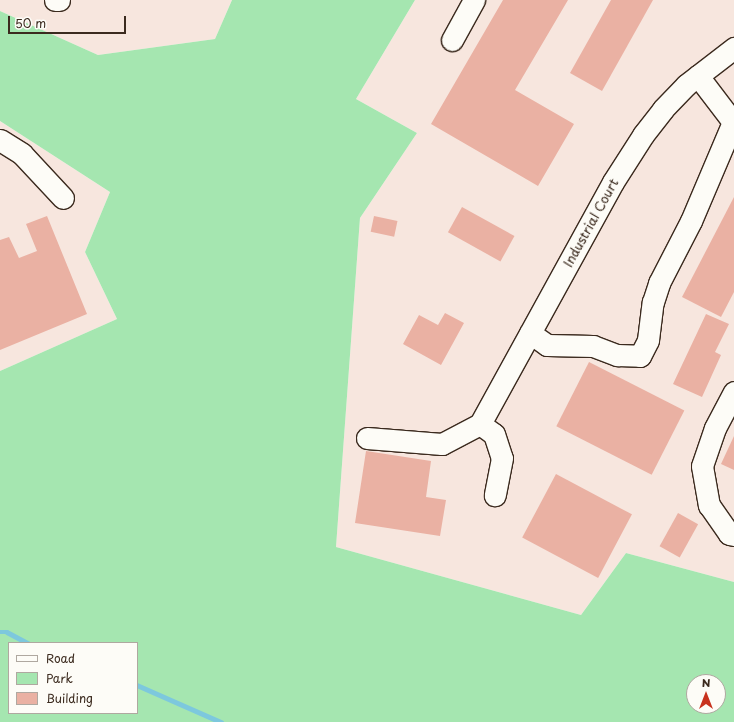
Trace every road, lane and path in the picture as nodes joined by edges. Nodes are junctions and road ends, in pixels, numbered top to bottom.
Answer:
1 (55, 0) edge
2 (59, 0) edge
3 (474, 0) edge
4 (452, 40) dead end
5 (734, 48) edge
6 (698, 76) junction
7 (0, 140) edge
8 (63, 198) dead end
9 (530, 333) junction
10 (734, 392) edge
11 (480, 424) junction
12 (367, 438) dead end
13 (495, 495) dead end
14 (734, 535) edge

1 - 2 street
3 - 4 street
5 - 6 street, Industrial Court
6 - 9 street, Industrial Court
6 - 9 street
7 - 8 street
9 - 11 street, Industrial Court
10 - 14 street
11 - 12 street
11 - 13 street

